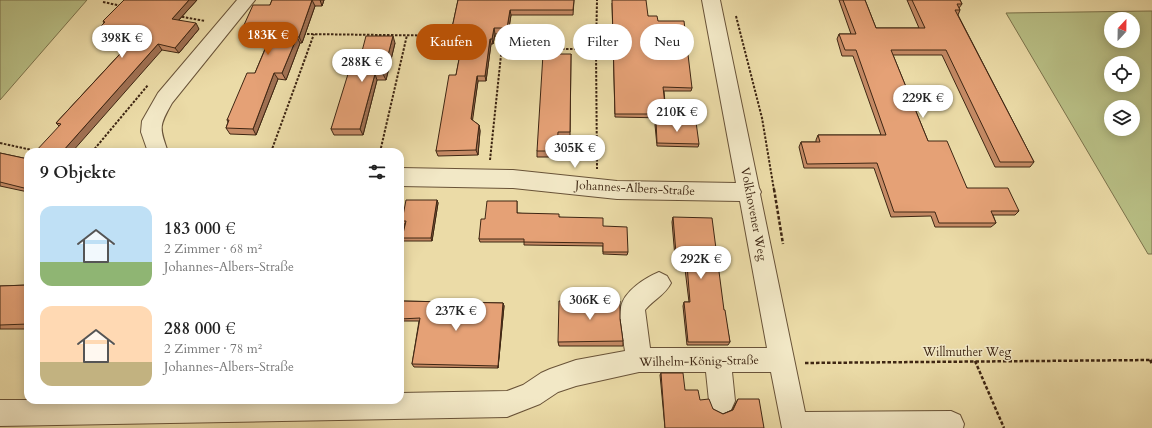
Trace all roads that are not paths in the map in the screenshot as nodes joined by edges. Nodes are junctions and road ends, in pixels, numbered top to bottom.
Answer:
1 (246, 0) edge
2 (711, 0) edge
3 (157, 148) edge
4 (404, 177) edge
5 (750, 192) junction
6 (659, 283) dead end
7 (798, 359) junction
8 (640, 360) junction
9 (718, 360) junction
10 (722, 401) dead end
11 (0, 413) edge
12 (951, 424) dead end
13 (795, 426) edge

1 - 3 street
2 - 5 street, Volkhovener Weg
4 - 5 street, Johannes-Albers-Straße
5 - 7 street, Volkhovener Weg
6 - 8 street
7 - 9 street, Wilhelm-König-Straße
7 - 13 street, Volkhovener Weg
8 - 9 street, Wilhelm-König-Straße
8 - 11 street, Wilhelm-König-Straße
9 - 10 street
12 - 13 street

